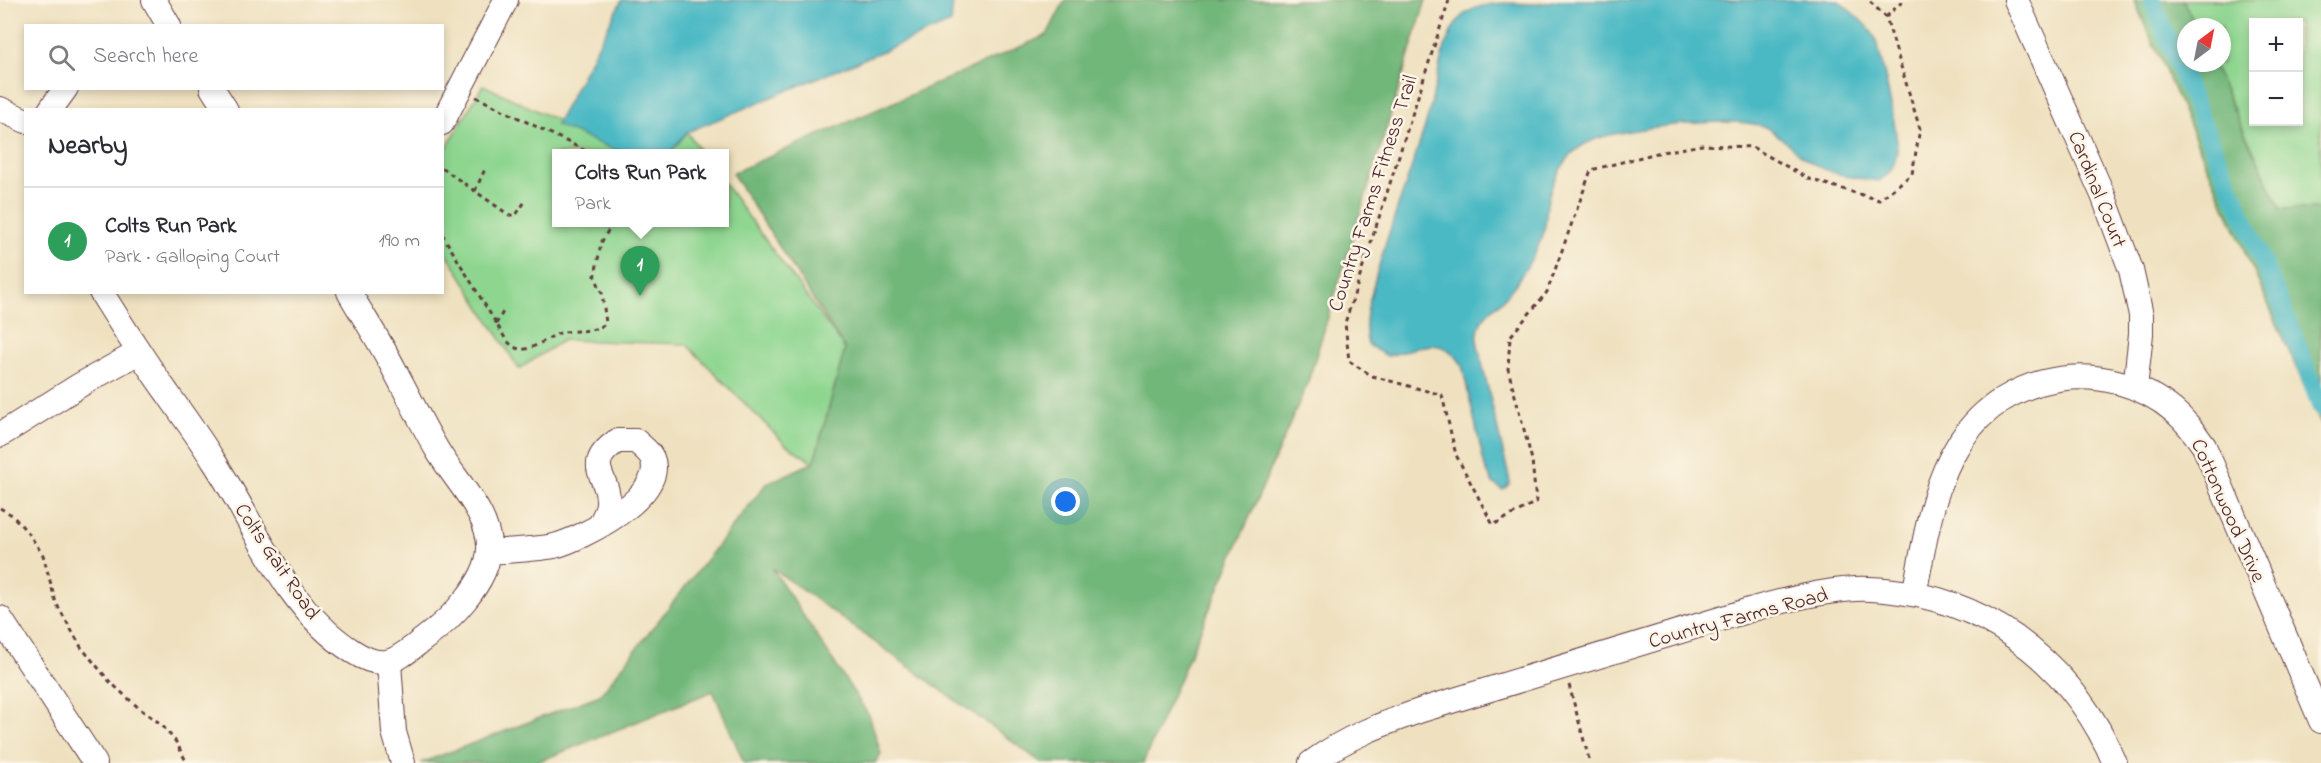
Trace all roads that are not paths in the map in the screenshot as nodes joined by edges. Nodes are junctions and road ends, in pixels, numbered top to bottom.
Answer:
1 (154, 0) edge
2 (506, 0) edge
3 (2016, 0) edge
4 (165, 24) edge
5 (65, 90) edge
6 (213, 90) edge
7 (51, 108) edge
8 (225, 108) edge
9 (0, 109) edge
10 (24, 120) edge
11 (444, 120) edge
12 (102, 294) edge
13 (350, 294) edge
14 (139, 352) junction
15 (2135, 388) junction
16 (0, 435) edge
17 (600, 525) dead end
18 (489, 552) junction
19 (1914, 594) junction
20 (0, 618) edge
21 (389, 663) junction
22 (2321, 721) edge
23 (95, 763) edge
24 (403, 763) edge
25 (1311, 763) edge
26 (2115, 763) edge

1 - 4 street
2 - 11 street
3 - 15 street, Cardinal Court
5 - 7 street
6 - 8 street
9 - 10 street
12 - 14 street, Colts Gait Road
13 - 18 street
14 - 16 street
14 - 21 street, Colts Gait Road
15 - 19 street, Cottonwood Drive
15 - 22 street, Cottonwood Drive
17 - 18 street
18 - 21 street
19 - 25 street, Country Farms Road
19 - 26 street, Country Farms Road
20 - 23 street
21 - 24 street

